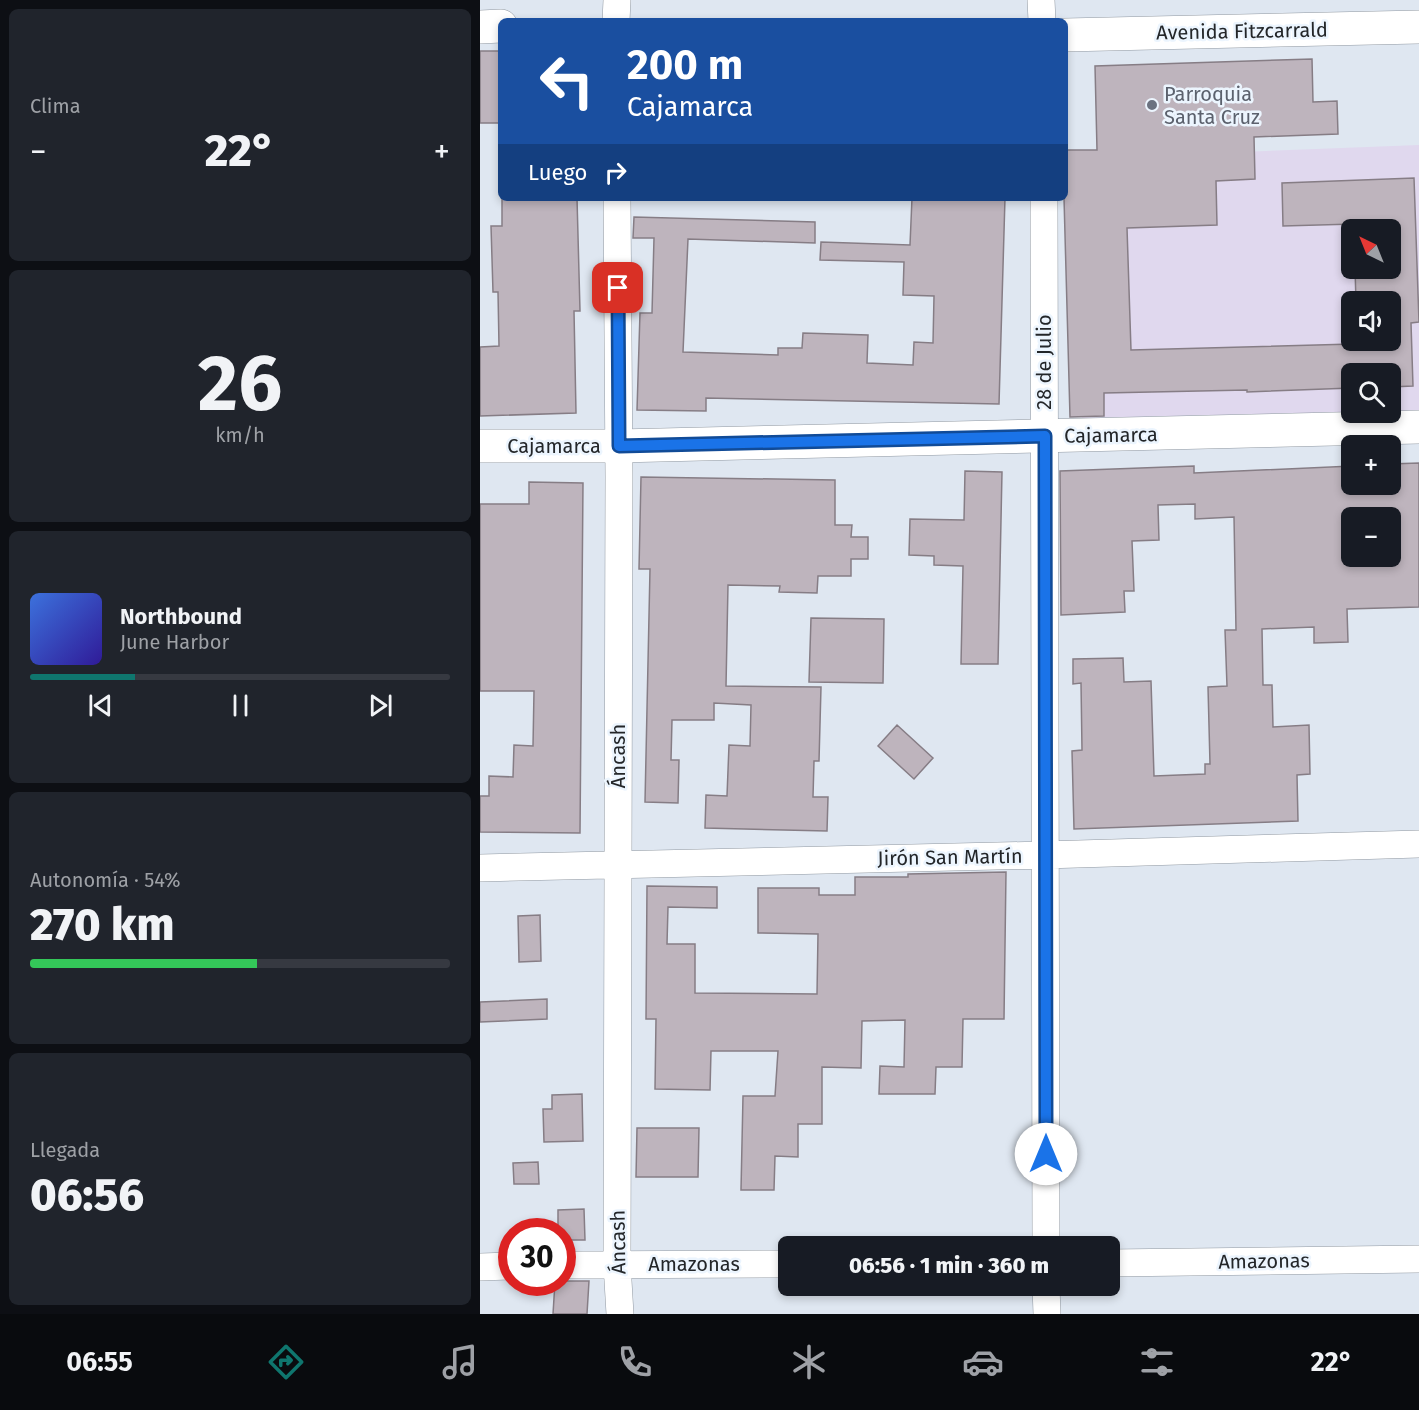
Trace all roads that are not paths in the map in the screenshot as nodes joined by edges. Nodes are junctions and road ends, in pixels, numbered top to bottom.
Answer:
1 (617, 0) edge
2 (1041, 0) edge
3 (616, 18) edge
4 (1042, 18) edge
5 (498, 26) edge
6 (480, 27) edge
7 (1419, 27) edge
8 (1068, 35) edge
9 (617, 201) edge
10 (1044, 201) edge
11 (1419, 427) edge
12 (1045, 436) junction
13 (480, 446) edge
14 (619, 446) junction
15 (1419, 844) edge
16 (1044, 855) junction
17 (617, 865) junction
18 (480, 868) edge
19 (1046, 1236) edge
20 (1419, 1259) edge
21 (1120, 1263) edge
22 (617, 1264) junction
23 (778, 1264) edge
24 (576, 1265) edge
25 (498, 1266) edge
26 (480, 1267) edge
27 (1046, 1296) edge
28 (620, 1314) edge
29 (1047, 1314) edge

1 - 3 street
2 - 4 street
5 - 6 street
7 - 8 street, Avenida Fitzcarrald
9 - 14 street, Áncash
10 - 12 street, 28 de Julio
11 - 12 street, Cajamarca
12 - 14 street, Cajamarca
12 - 16 street, 28 de Julio
13 - 14 street, Cajamarca
14 - 17 street, Áncash
15 - 16 street, Jirón San Martín
16 - 17 street, Jirón San Martín
16 - 19 street, 28 de Julio
17 - 18 street, Jirón San Martín
17 - 22 street, Áncash
20 - 21 street, Amazonas
22 - 23 street, Amazonas
22 - 24 street, Amazonas
22 - 28 street, Áncash
25 - 26 street
27 - 29 street

